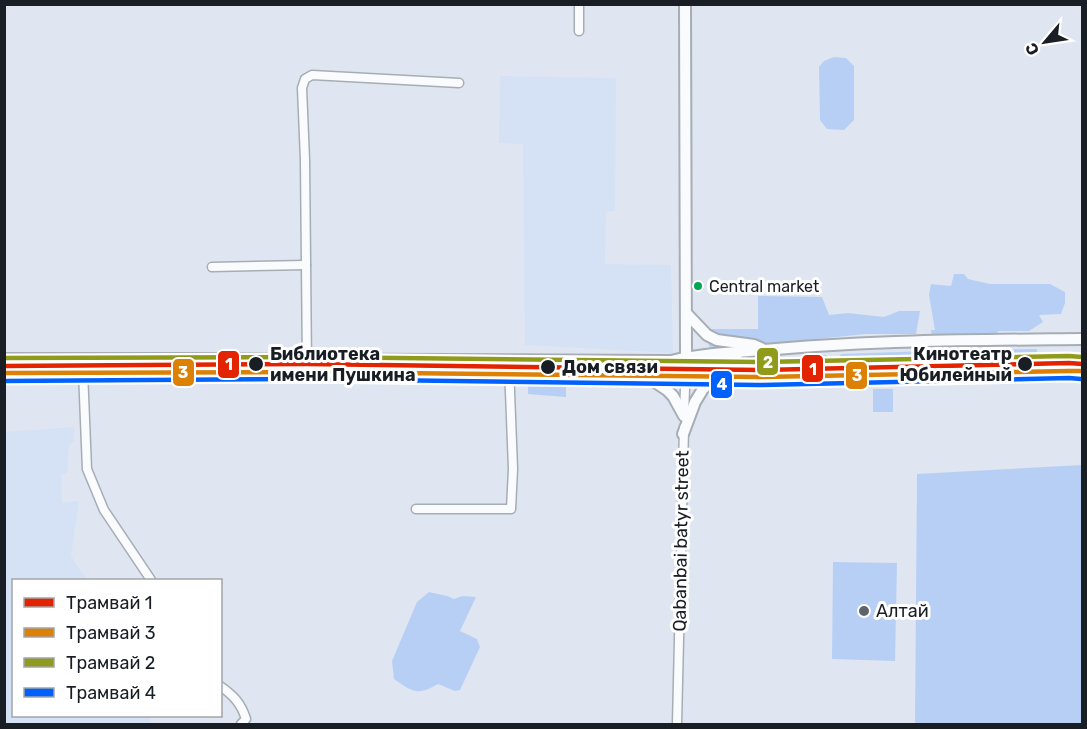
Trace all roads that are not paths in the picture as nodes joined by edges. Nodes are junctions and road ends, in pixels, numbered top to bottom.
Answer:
1 (579, 4) edge
2 (685, 4) edge
3 (579, 32) dead end
4 (459, 83) dead end
5 (306, 265) junction
6 (212, 267) dead end
7 (687, 311) junction
8 (1083, 339) edge
9 (767, 350) junction
10 (738, 352) junction
11 (82, 359) junction
12 (4, 360) edge
13 (686, 362) junction
14 (307, 364) junction
15 (509, 365) junction
16 (4, 371) edge
17 (83, 371) junction
18 (640, 372) junction
19 (684, 416) junction
20 (683, 434) junction
21 (416, 509) dead end
22 (150, 579) edge
23 (222, 687) edge
24 (241, 724) edge
25 (677, 724) edge

1 - 3 street
2 - 7 main road
4 - 5 street
5 - 6 street
5 - 14 street
7 - 9 main road
7 - 13 main road
8 - 9 main road
9 - 10 main road
10 - 13 main road
10 - 20 main road
11 - 12 main road
11 - 14 main road
11 - 17 main road
13 - 15 main road
13 - 18 main road
13 - 19 street, Qabanbai batyr street
14 - 15 main road
14 - 17 main road
15 - 18 main road
15 - 21 street
16 - 17 main road
17 - 22 street
18 - 19 main road
19 - 20 street, Qabanbai batyr street
20 - 25 street, Qabanbai batyr street
23 - 24 street

